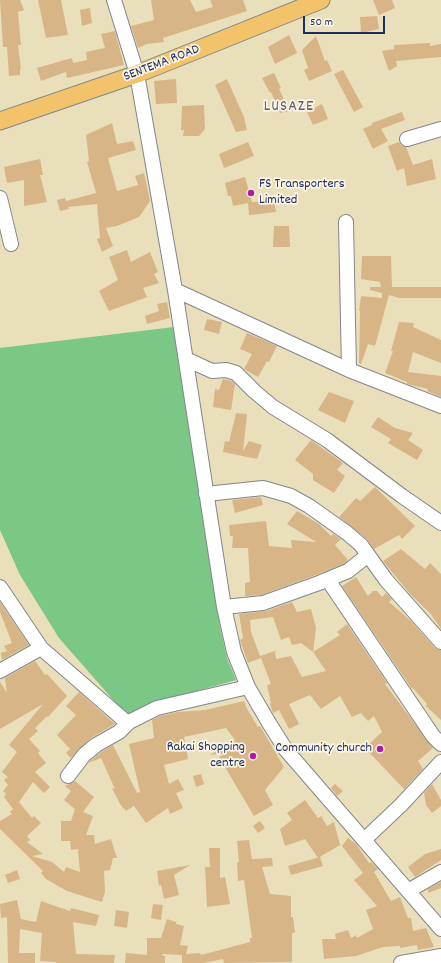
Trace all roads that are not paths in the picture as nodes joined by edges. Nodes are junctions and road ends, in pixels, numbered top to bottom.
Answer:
1 (114, 0) edge
2 (321, 0) edge
3 (137, 74) junction
4 (0, 121) edge
5 (441, 130) edge
6 (407, 139) dead end
7 (0, 198) edge
8 (346, 222) dead end
9 (11, 244) dead end
10 (175, 290) junction
11 (186, 359) junction
12 (349, 370) junction
13 (441, 406) edge
14 (206, 494) junction
15 (441, 523) edge
16 (368, 555) junction
17 (328, 580) junction
18 (0, 587) edge
19 (224, 607) junction
20 (441, 642) edge
21 (41, 648) junction
22 (0, 671) edge
23 (248, 687) junction
24 (129, 722) junction
25 (441, 744) edge
26 (441, 762) edge
27 (68, 776) dead end
28 (364, 840) junction
29 (441, 872) edge
30 (408, 891) junction
31 (441, 929) edge
32 (441, 956) edge
33 (401, 963) edge

1 - 3 street
2 - 3 main road, SENTEMA ROAD
3 - 4 main road, SENTEMA ROAD
3 - 10 street
5 - 6 street
7 - 9 street
8 - 12 street
10 - 11 street
10 - 12 street
11 - 14 street
11 - 15 street
12 - 13 street
14 - 16 street
14 - 19 street
16 - 17 street
16 - 20 street
17 - 19 street
17 - 25 street
18 - 21 street
19 - 23 street
21 - 22 street
21 - 24 street
23 - 24 street
23 - 28 street
24 - 27 street
26 - 28 street
28 - 30 street
29 - 30 street
30 - 31 street
32 - 33 street

